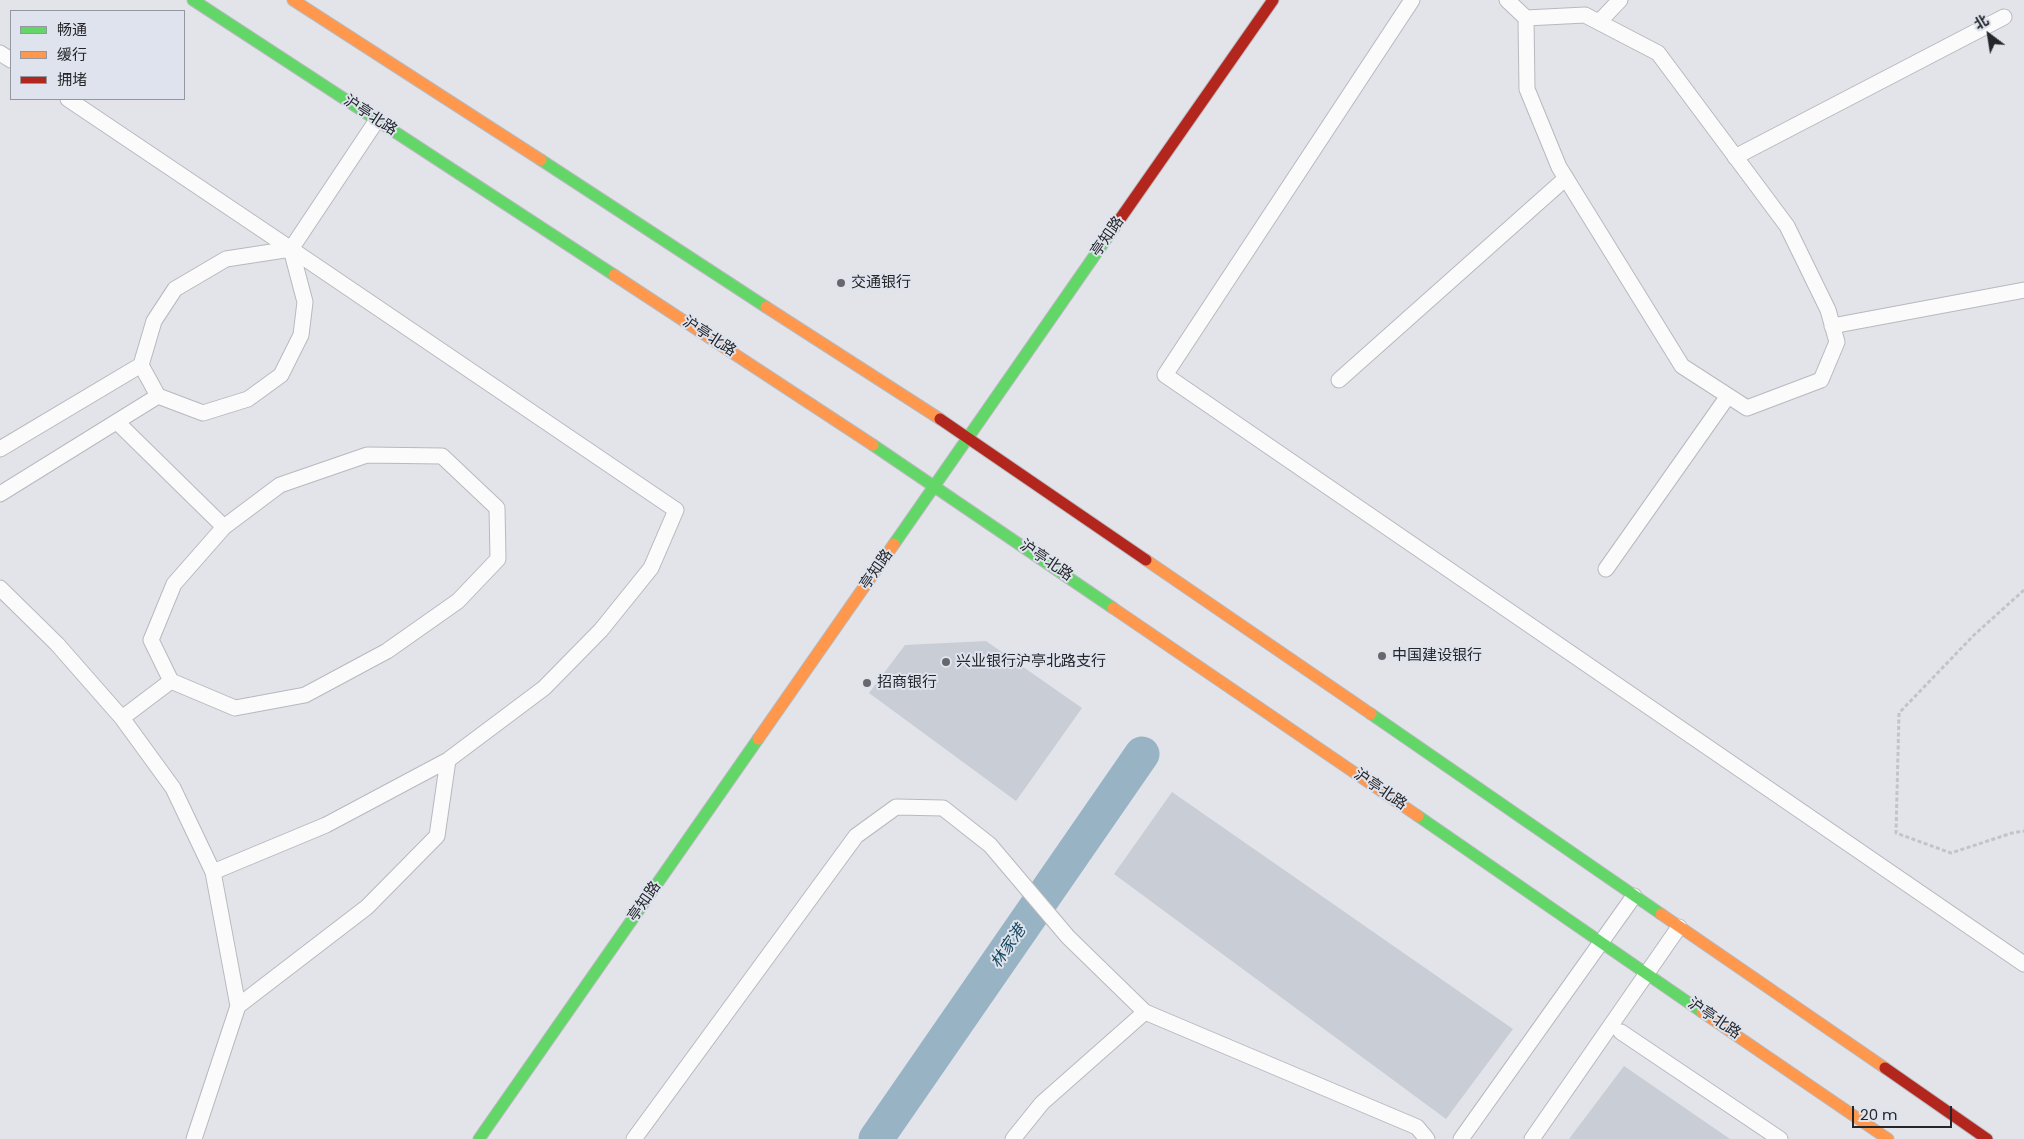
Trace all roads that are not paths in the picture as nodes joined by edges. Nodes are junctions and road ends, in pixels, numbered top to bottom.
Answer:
1 (193, 0) edge
2 (294, 0) edge
3 (1273, 0) edge
4 (1412, 0) edge
5 (1507, 0) edge
6 (1620, 0) edge
7 (2004, 17) dead end
8 (1526, 18) junction
9 (1599, 22) junction
10 (69, 100) edge
11 (377, 120) junction
12 (1735, 157) junction
13 (1566, 178) junction
14 (291, 249) junction
15 (2024, 290) edge
16 (1832, 326) junction
17 (141, 365) junction
18 (1339, 380) dead end
19 (158, 396) junction
20 (1728, 396) junction
21 (117, 422) junction
22 (968, 437) junction
23 (0, 449) edge
24 (936, 486) junction
25 (0, 494) edge
26 (224, 527) junction
27 (1606, 569) dead end
28 (0, 588) edge
29 (171, 681) junction
30 (122, 718) junction
31 (448, 760) junction
32 (213, 872) junction
33 (1634, 896) junction
34 (1679, 927) junction
35 (1602, 942) junction
36 (2024, 964) edge
37 (1647, 974) junction
38 (238, 1006) junction
39 (1145, 1012) junction
40 (1621, 1032) dead end
41 (194, 1139) edge
42 (479, 1139) edge
43 (634, 1139) edge
44 (1012, 1139) edge
45 (1427, 1139) edge
46 (1461, 1139) edge
47 (1532, 1139) edge
48 (1780, 1139) edge
49 (1888, 1139) edge
50 (1987, 1139) edge

1 - 11 street, 沪亭北路
2 - 22 street
3 - 22 street, 亭知路
4 - 36 lane
5 - 8 lane
6 - 9 lane
7 - 12 lane
8 - 9 lane
8 - 13 lane
9 - 12 lane
10 - 14 lane
11 - 14 lane
11 - 24 street, 沪亭北路
12 - 16 lane
13 - 18 lane
13 - 20 lane
14 - 17 lane
14 - 19 lane
14 - 31 lane
15 - 16 lane
16 - 20 lane
17 - 19 lane
17 - 23 lane
19 - 21 lane
20 - 27 lane
21 - 25 lane
21 - 26 lane
22 - 24 street, 亭知路
22 - 33 street
24 - 35 street, 沪亭北路
24 - 42 street, 亭知路
26 - 29 lane
26 - 29 lane
28 - 30 lane
29 - 30 lane
30 - 32 lane
31 - 32 lane
31 - 38 lane
32 - 38 lane
33 - 34 street
33 - 35 lane
34 - 37 lane
34 - 50 street
35 - 37 street, 沪亭北路
35 - 46 lane
37 - 47 lane
37 - 49 street, 沪亭北路
38 - 41 lane
39 - 43 lane
39 - 44 lane
39 - 45 lane
40 - 48 lane

